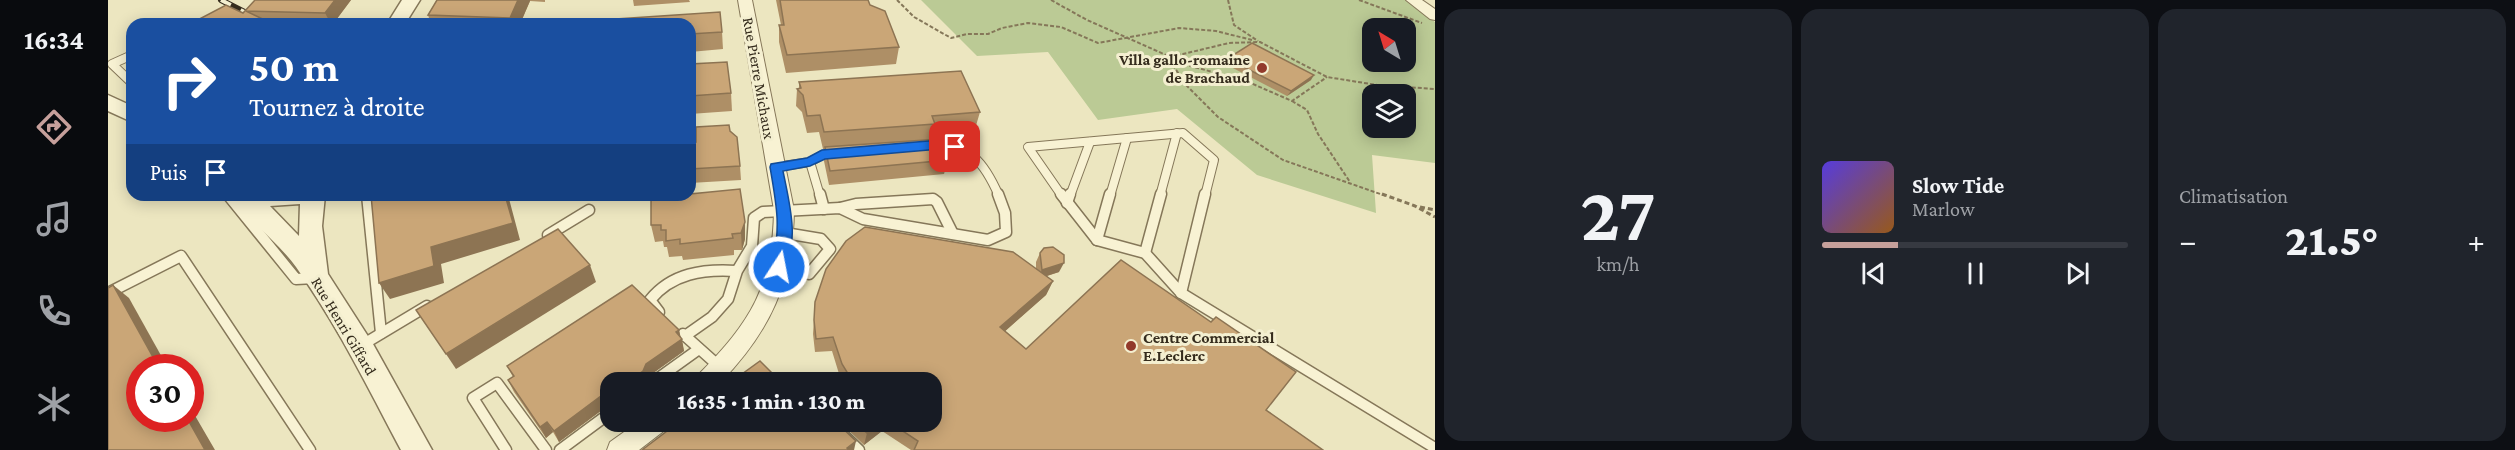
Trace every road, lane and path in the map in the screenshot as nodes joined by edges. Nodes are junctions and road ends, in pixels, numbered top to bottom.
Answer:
1 (411, 0) edge
2 (745, 0) edge
3 (897, 0) edge
4 (1051, 0) edge
5 (1228, 0) edge
6 (1359, 0) edge
7 (1413, 0) edge
8 (400, 18) edge
9 (1430, 20) edge
10 (1127, 38) junction
11 (1260, 42) junction
12 (1166, 55) junction
13 (126, 58) edge
14 (1170, 60) junction
15 (1327, 76) junction
16 (126, 77) edge
17 (1435, 89) edge
18 (1292, 100) junction
19 (108, 102) edge
20 (126, 112) edge
21 (1177, 133) junction
22 (1127, 138) junction
23 (1090, 142) junction
24 (920, 147) edge
25 (844, 153) edge
26 (810, 162) junction
27 (776, 167) junction
28 (1351, 183) junction
29 (233, 201) edge
30 (253, 201) edge
31 (312, 201) edge
32 (367, 201) edge
33 (1067, 203) junction
34 (1415, 206) junction
35 (824, 208) junction
36 (840, 208) junction
37 (590, 210) dead end
38 (784, 210) junction
39 (1435, 210) edge
40 (1435, 217) edge
41 (785, 233) junction
42 (953, 234) junction
43 (540, 240) edge
44 (1097, 240) junction
45 (1145, 253) junction
46 (779, 267) junction
47 (736, 271) junction
48 (316, 278) junction
49 (108, 293) edge
50 (1180, 293) junction
51 (441, 298) edge
52 (677, 329) junction
53 (370, 340) junction
54 (699, 349) junction
55 (721, 368) junction
56 (667, 372) edge
57 (717, 372) edge
58 (600, 420) edge
59 (643, 432) edge
60 (840, 432) edge
61 (1435, 447) edge
62 (310, 450) edge
63 (417, 450) edge
64 (506, 450) edge
65 (546, 450) edge
66 (560, 450) edge
67 (619, 450) edge
68 (859, 450) edge

1 - 8 street
2 - 27 street, Rue Pierre Michaux
3 - 10 path
4 - 10 path
5 - 11 path
6 - 9 path
7 - 9 street
10 - 11 path
10 - 12 path
11 - 12 path
11 - 15 path
12 - 14 path
13 - 16 lane
14 - 18 path
14 - 28 path
15 - 17 path
15 - 18 path
18 - 28 path
19 - 20 street
21 - 22 lane
21 - 45 lane
21 - 50 lane
22 - 23 lane
22 - 44 lane
23 - 33 lane
23 - 33 lane
24 - 42 lane
25 - 26 lane
26 - 27 lane
26 - 35 lane
27 - 38 street, Rue Pierre Michaux
28 - 34 path
29 - 48 lane
30 - 48 street, Rue Henri Giffard
31 - 48 street
32 - 53 lane
33 - 44 lane
34 - 39 path
34 - 40 path
35 - 36 lane
35 - 38 lane
36 - 42 lane
36 - 42 lane
37 - 43 lane
38 - 41 street, Rue Pierre Michaux
38 - 47 lane
41 - 46 street, Rue Pierre Michaux
41 - 46 lane
44 - 45 lane
45 - 50 lane
46 - 55 street, Rue Pierre Michaux
47 - 52 lane
47 - 52 lane
48 - 53 street, Rue Henri Giffard
49 - 62 lane
50 - 61 lane
51 - 53 lane
52 - 54 lane
53 - 63 street, Rue Henri Giffard
54 - 55 lane
54 - 56 lane
55 - 57 street, Rue Pierre Michaux
58 - 66 lane
59 - 67 street
60 - 68 lane
64 - 65 lane

